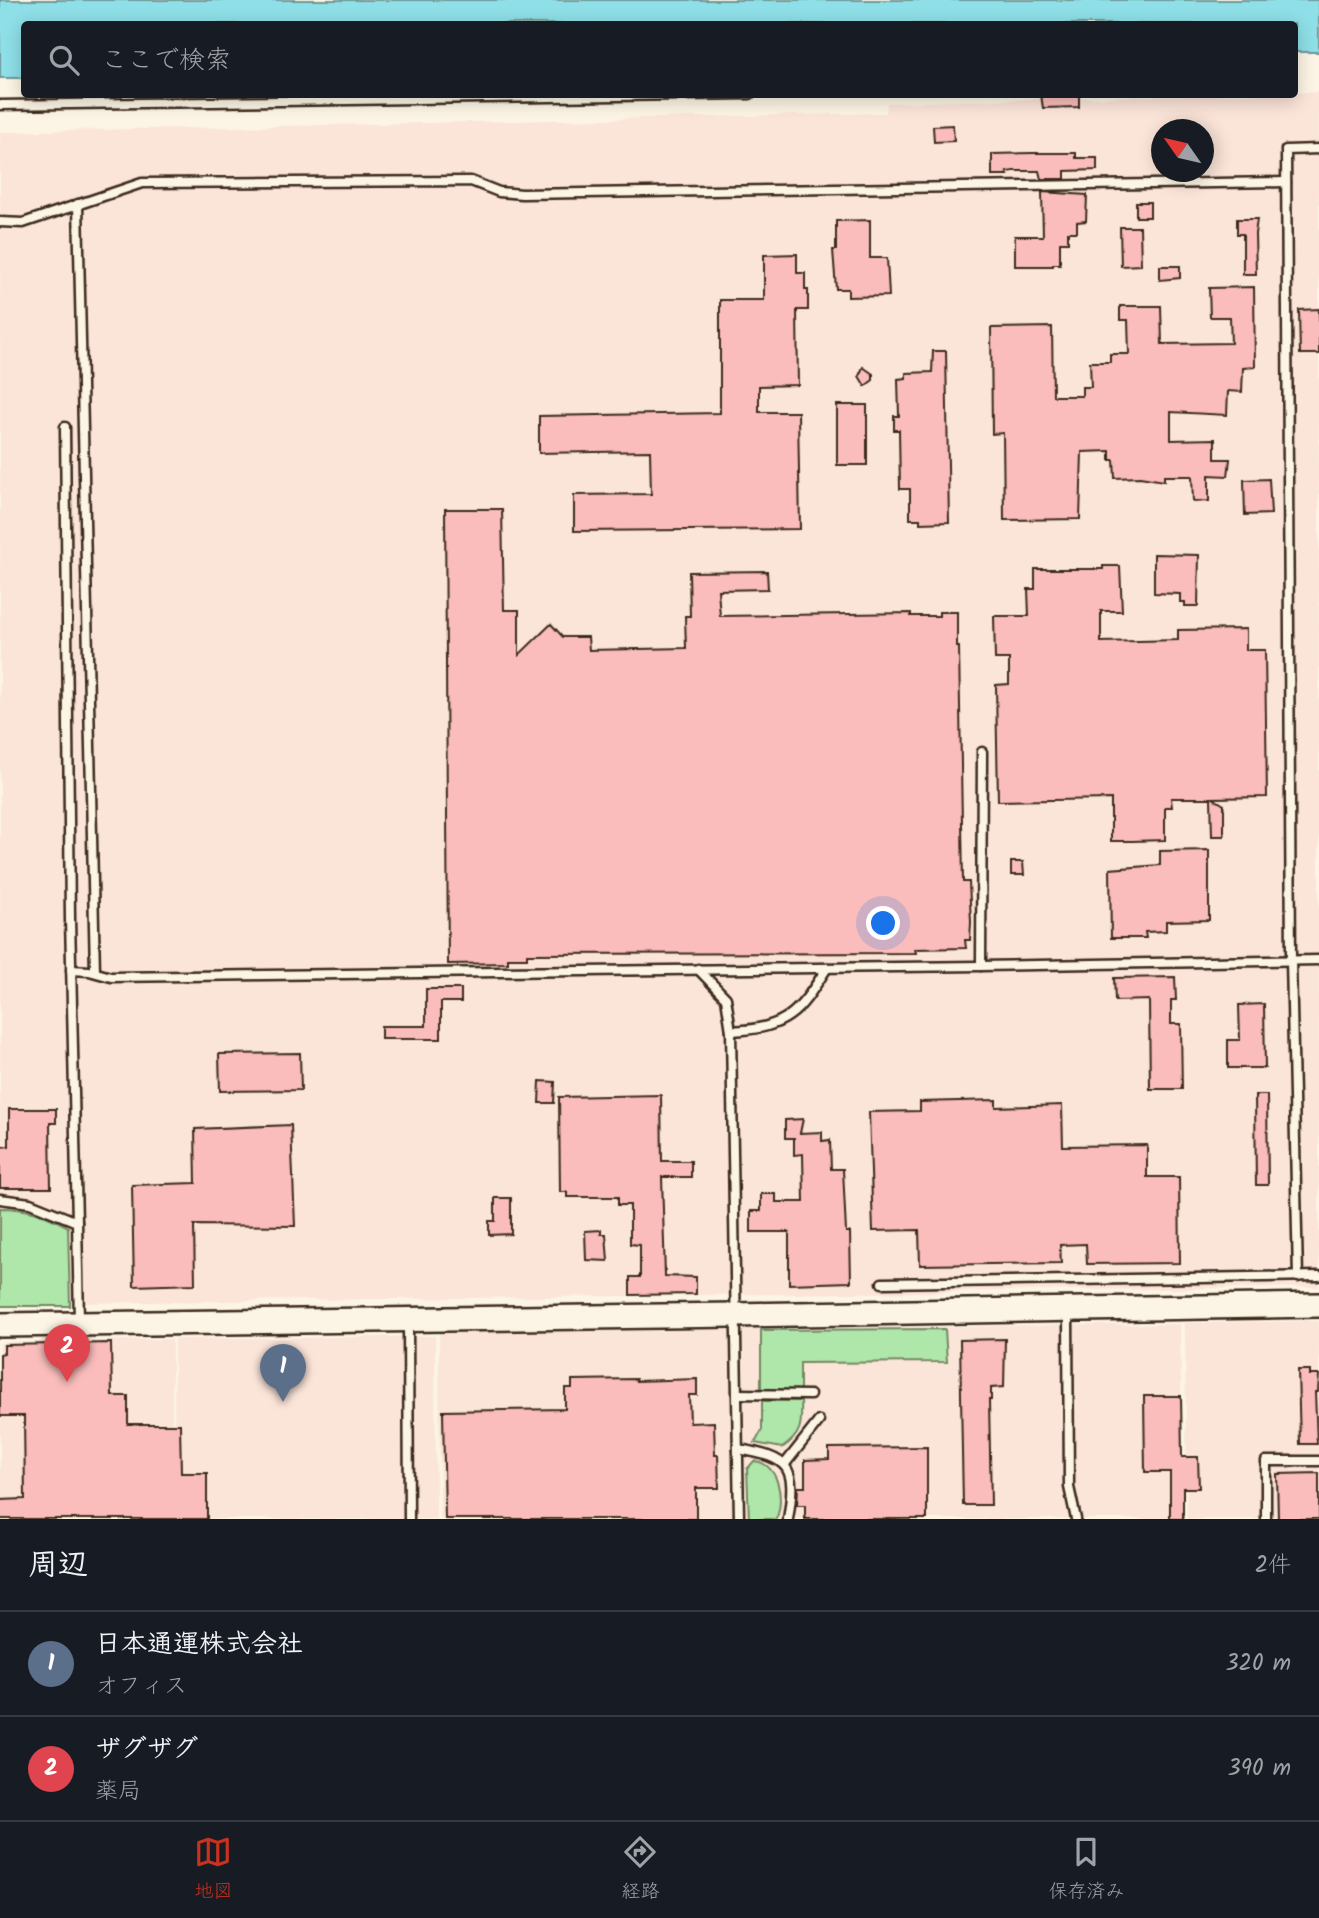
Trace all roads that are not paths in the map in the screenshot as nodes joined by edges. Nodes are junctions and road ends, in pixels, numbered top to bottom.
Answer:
1 (477, 98) edge
2 (0, 105) edge
3 (1319, 149) edge
4 (1286, 182) junction
5 (78, 204) junction
6 (0, 222) edge
7 (65, 427) dead end
8 (982, 752) dead end
9 (1291, 960) junction
10 (1319, 960) edge
11 (981, 966) junction
12 (827, 968) junction
13 (698, 969) junction
14 (71, 970) junction
15 (95, 972) junction
16 (731, 1031) junction
17 (0, 1199) edge
18 (77, 1222) junction
19 (1319, 1276) edge
20 (1298, 1277) junction
21 (882, 1283) dead end
22 (1319, 1304) edge
23 (1068, 1309) junction
24 (736, 1315) junction
25 (408, 1320) junction
26 (79, 1324) junction
27 (0, 1325) edge
28 (737, 1394) junction
29 (810, 1395) dead end
30 (819, 1421) dead end
31 (738, 1449) junction
32 (1319, 1461) edge
33 (785, 1464) junction
34 (409, 1519) edge
35 (738, 1519) edge
36 (788, 1519) edge
37 (1076, 1519) edge
38 (1266, 1519) edge

1 - 2 lane
3 - 4 lane
4 - 5 lane
4 - 9 lane
5 - 6 lane
5 - 15 lane
7 - 14 lane
8 - 11 lane
9 - 10 lane
9 - 11 lane
9 - 20 lane
11 - 12 lane
12 - 13 lane
12 - 16 lane
13 - 15 lane
13 - 16 lane
14 - 15 lane
14 - 18 lane
16 - 24 lane
17 - 18 lane
18 - 26 lane
19 - 20 lane
20 - 21 lane
22 - 23 street
23 - 24 street
23 - 37 lane
24 - 25 street
24 - 28 lane
25 - 26 street
25 - 34 lane
26 - 27 street
28 - 29 lane
28 - 31 lane
30 - 33 lane
31 - 33 lane
31 - 35 lane
32 - 38 lane
33 - 36 lane

